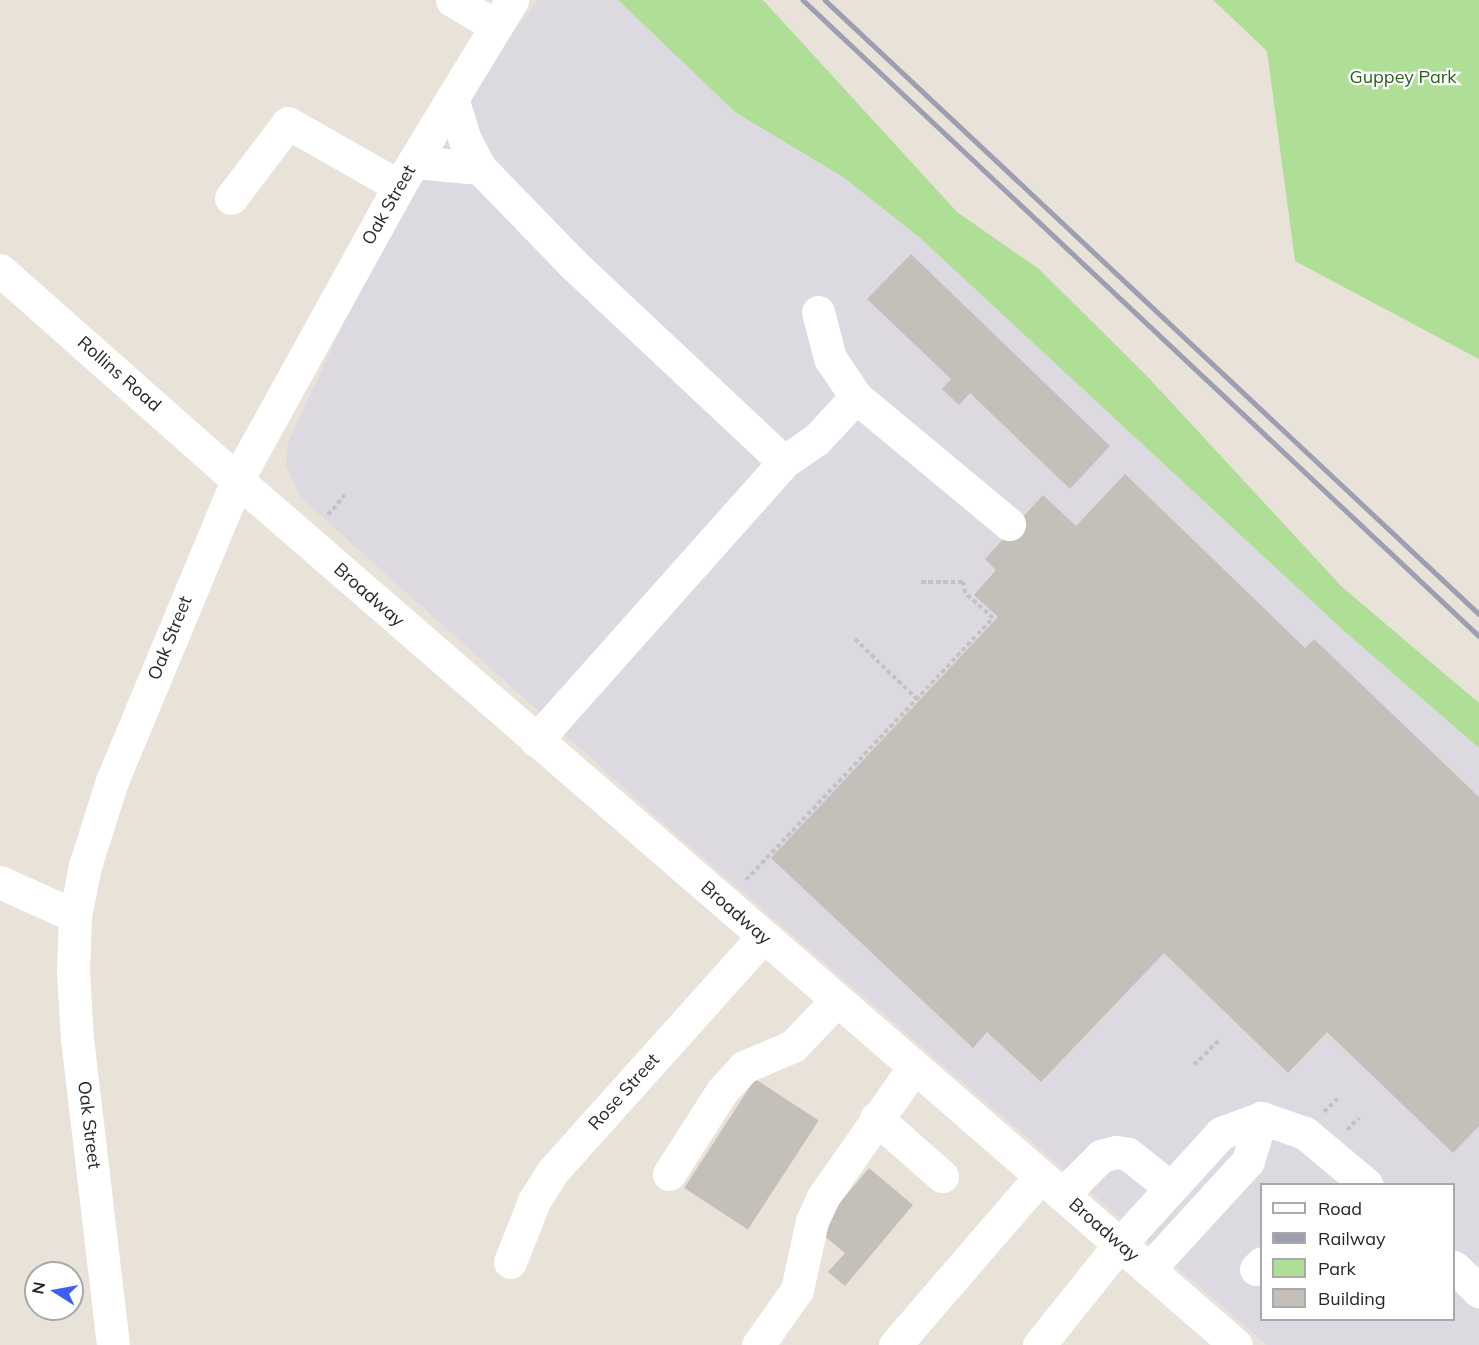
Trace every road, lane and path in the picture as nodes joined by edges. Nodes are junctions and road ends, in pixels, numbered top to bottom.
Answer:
1 (452, 0) edge
2 (504, 13) edge
3 (452, 98) junction
4 (480, 168) junction
5 (407, 174) junction
6 (231, 198) dead end
7 (0, 270) edge
8 (818, 312) dead end
9 (856, 397) junction
10 (784, 462) junction
11 (237, 480) junction
12 (345, 495) dead end
13 (328, 515) dead end
14 (1009, 524) dead end
15 (921, 582) dead end
16 (855, 639) dead end
17 (917, 699) junction
18 (536, 740) junction
19 (745, 881) dead end
20 (0, 882) edge
21 (75, 916) junction
22 (764, 937) junction
23 (836, 1001) junction
24 (1221, 1038) dead end
25 (1194, 1065) dead end
26 (914, 1067) junction
27 (876, 1118) junction
28 (1261, 1118) junction
29 (669, 1174) dead end
30 (942, 1176) dead end
31 (1346, 1178) edge
32 (1052, 1185) junction
33 (1171, 1188) junction
34 (1120, 1244) junction
35 (510, 1262) dead end
36 (1455, 1268) edge
37 (1149, 1269) junction
38 (1479, 1292) edge
39 (1217, 1339) edge
40 (113, 1345) edge
41 (758, 1345) edge
42 (895, 1345) edge
43 (1039, 1345) edge

1 - 2 street
2 - 3 street, Oak Street
3 - 4 street
3 - 5 street, Oak Street
4 - 5 street
4 - 10 street
5 - 6 street
5 - 11 street, Oak Street
7 - 11 street, Rollins Road
8 - 9 street
9 - 10 street
9 - 14 street
10 - 18 street
11 - 18 street, Broadway
11 - 21 street, Oak Street
12 - 13 path
15 - 17 path
16 - 17 path
17 - 19 path
18 - 22 street, Broadway
20 - 21 street
21 - 40 street, Oak Street
22 - 23 street, Broadway
22 - 35 street, Rose Street
23 - 26 street, Broadway
23 - 29 street
24 - 25 path
26 - 27 street
26 - 32 street, Broadway
27 - 30 street
27 - 41 street
28 - 31 street
28 - 33 street
28 - 37 street
32 - 33 street
32 - 34 street, Broadway
32 - 42 street
33 - 34 street
34 - 37 street, Broadway
34 - 43 street
36 - 38 street
37 - 39 street, Broadway

